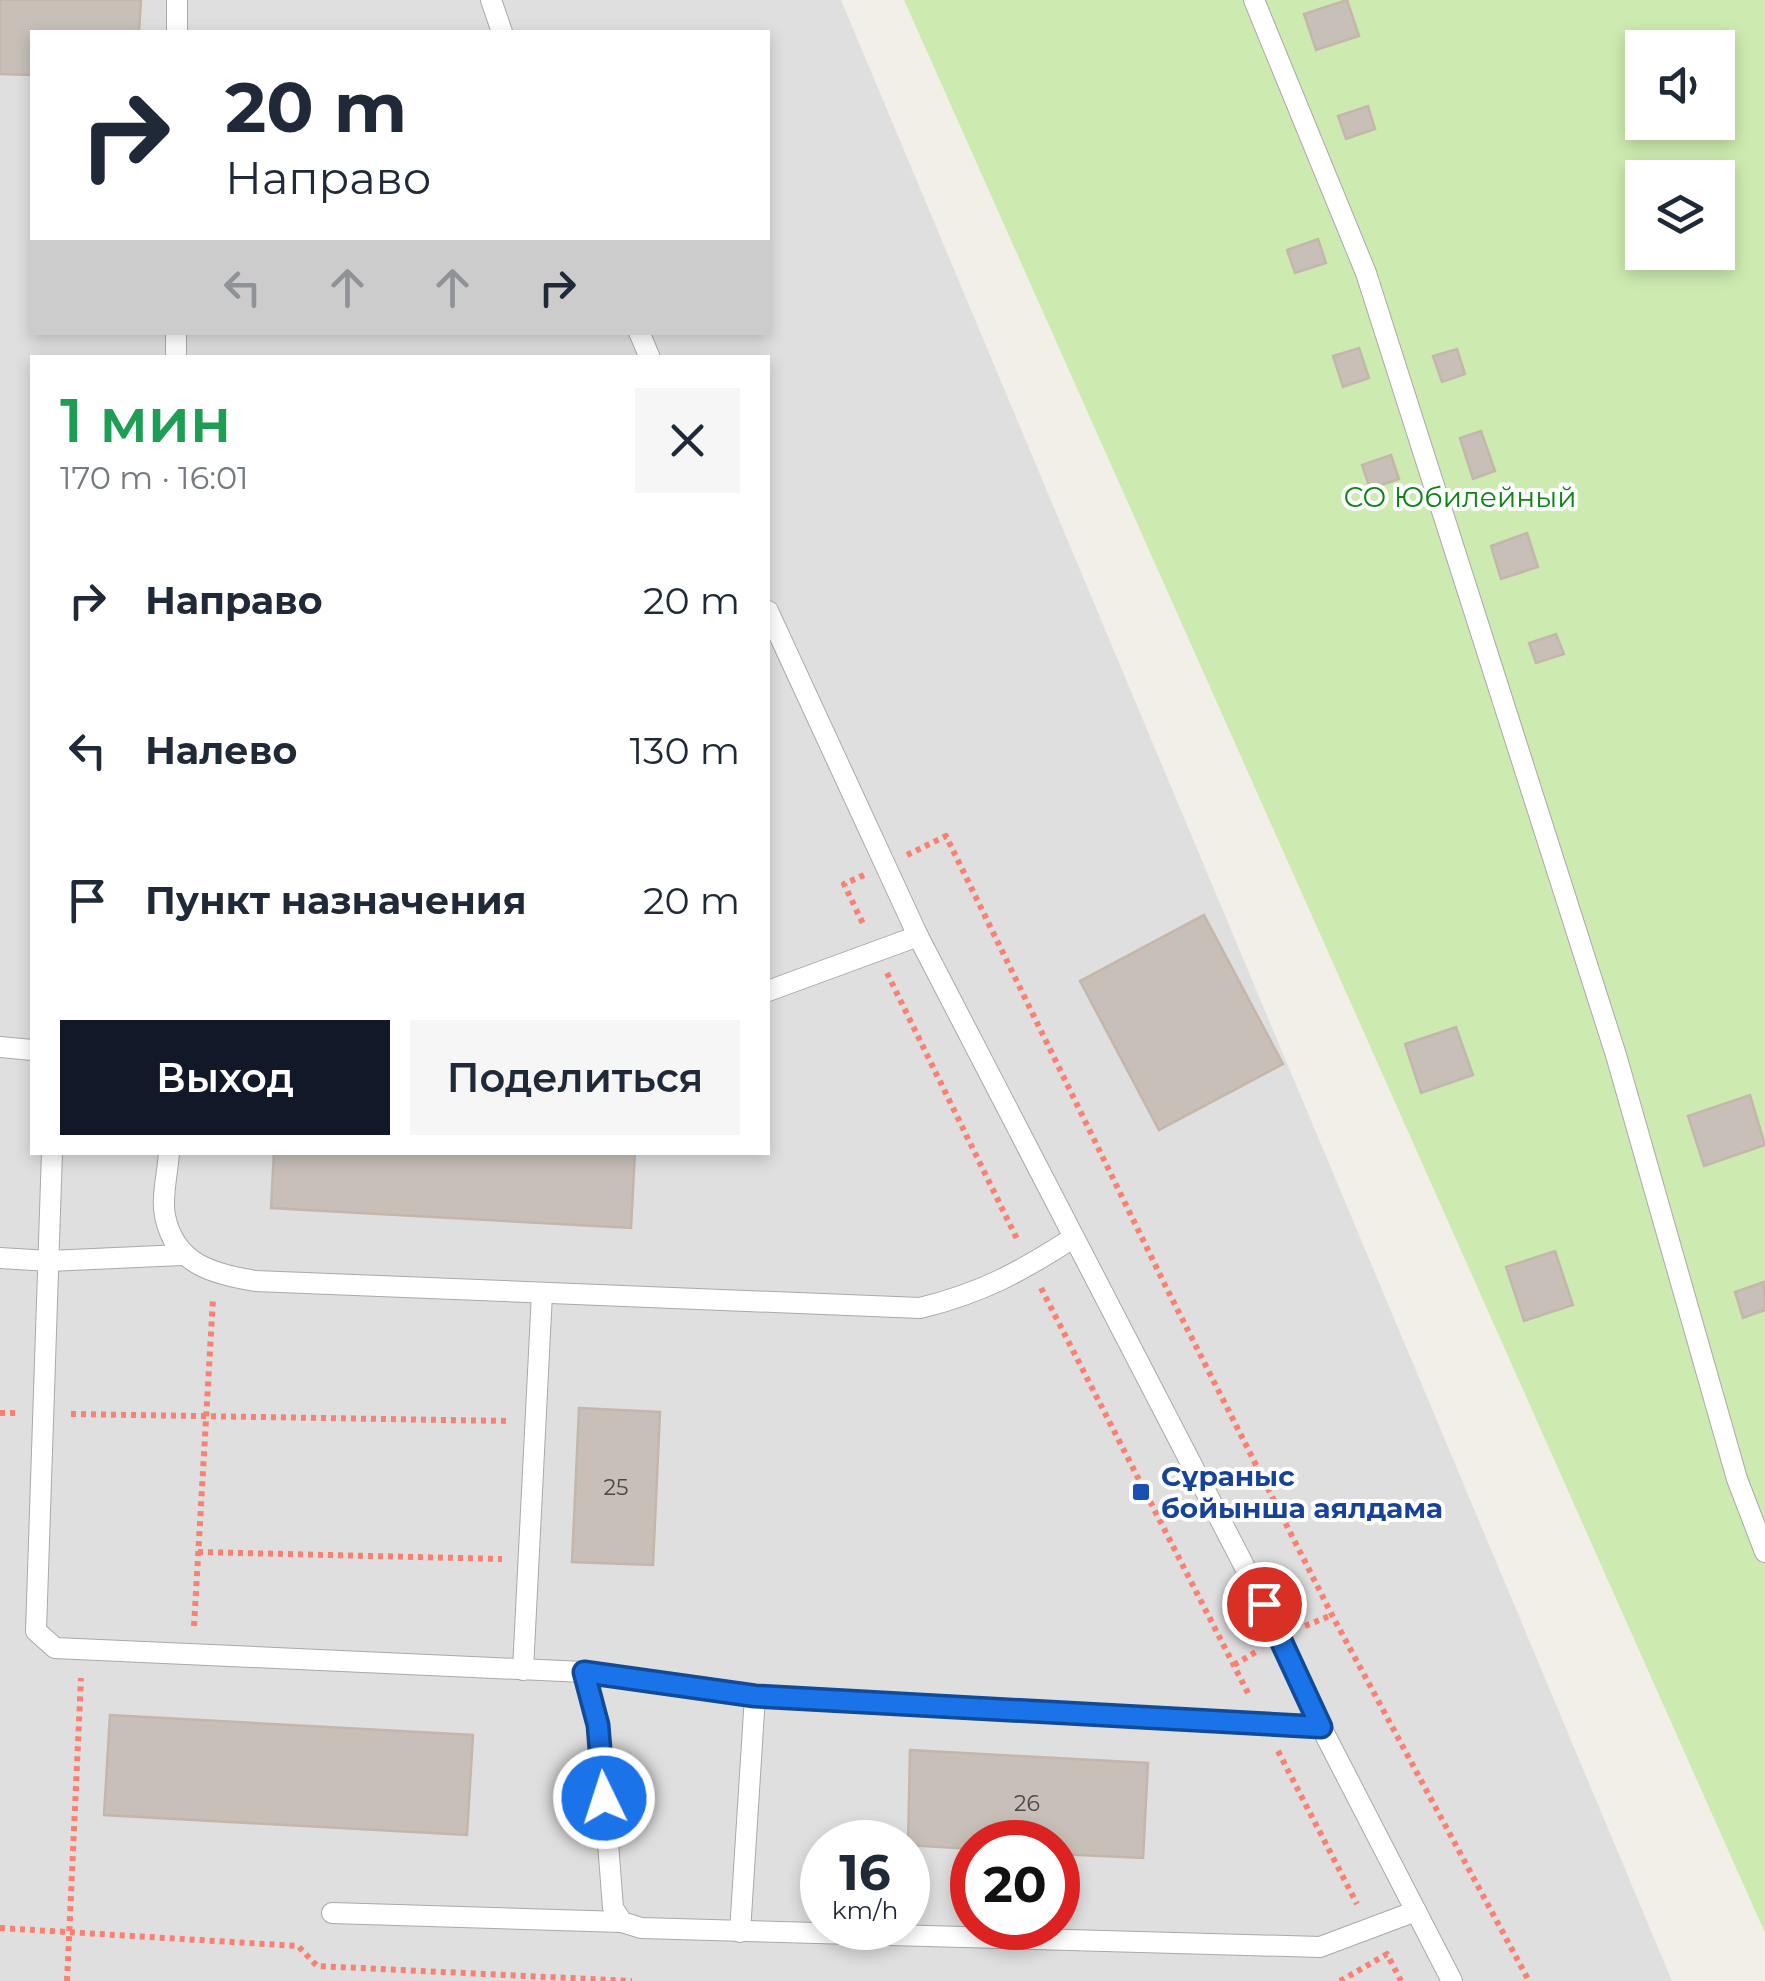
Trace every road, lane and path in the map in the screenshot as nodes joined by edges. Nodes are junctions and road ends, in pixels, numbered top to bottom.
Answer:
1 (177, 0) edge
2 (492, 0) edge
3 (1254, 0) edge
4 (177, 30) edge
5 (501, 30) edge
6 (770, 615) edge
7 (885, 866) junction
8 (918, 936) junction
9 (876, 951) junction
10 (770, 991) edge
11 (0, 1048) edge
12 (30, 1050) edge
13 (52, 1155) edge
14 (169, 1155) edge
15 (1073, 1238) junction
16 (182, 1255) junction
17 (0, 1258) edge
18 (49, 1261) junction
19 (1030, 1266) junction
20 (214, 1273) junction
21 (542, 1292) junction
22 (0, 1413) edge
23 (45, 1414) junction
24 (206, 1416) junction
25 (535, 1422) junction
26 (198, 1552) junction
27 (1765, 1552) edge
28 (528, 1560) junction
29 (82, 1650) junction
30 (192, 1655) junction
31 (522, 1670) junction
32 (584, 1672) junction
33 (755, 1696) junction
34 (1264, 1724) junction
35 (1321, 1727) junction
36 (1416, 1912) junction
37 (332, 1913) dead end
38 (622, 1922) junction
39 (0, 1928) edge
40 (68, 1930) junction
41 (1370, 1930) junction
42 (740, 1932) junction
43 (1387, 1954) junction
44 (599, 1980) edge
45 (67, 1981) edge
46 (632, 1981) edge
47 (1340, 1981) edge
48 (1401, 1981) edge
49 (1452, 1981) edge
50 (1529, 1981) edge

1 - 4 lane
2 - 5 lane
3 - 27 lane
6 - 7 lane
7 - 8 lane
7 - 9 path
7 - 50 path
8 - 9 lane
8 - 15 lane
9 - 10 lane
9 - 19 path
11 - 12 lane
13 - 18 lane
14 - 16 lane
15 - 19 lane
15 - 35 lane
16 - 18 lane
16 - 20 lane
17 - 18 lane
18 - 23 lane
19 - 21 lane
19 - 34 path
20 - 21 lane
20 - 24 path
21 - 25 lane
22 - 23 path
23 - 24 path
23 - 29 lane
24 - 25 path
24 - 26 path
25 - 28 lane
26 - 28 path
26 - 30 path
28 - 31 lane
29 - 30 lane
29 - 40 path
30 - 31 lane
31 - 32 lane
32 - 33 lane
32 - 38 lane
33 - 34 lane
33 - 42 lane
34 - 35 lane
34 - 41 path
35 - 36 lane
36 - 41 lane
36 - 49 lane
37 - 38 lane
38 - 42 lane
39 - 40 path
40 - 44 path
40 - 45 path
41 - 42 lane
41 - 43 path
43 - 47 path
43 - 48 path
44 - 46 path

